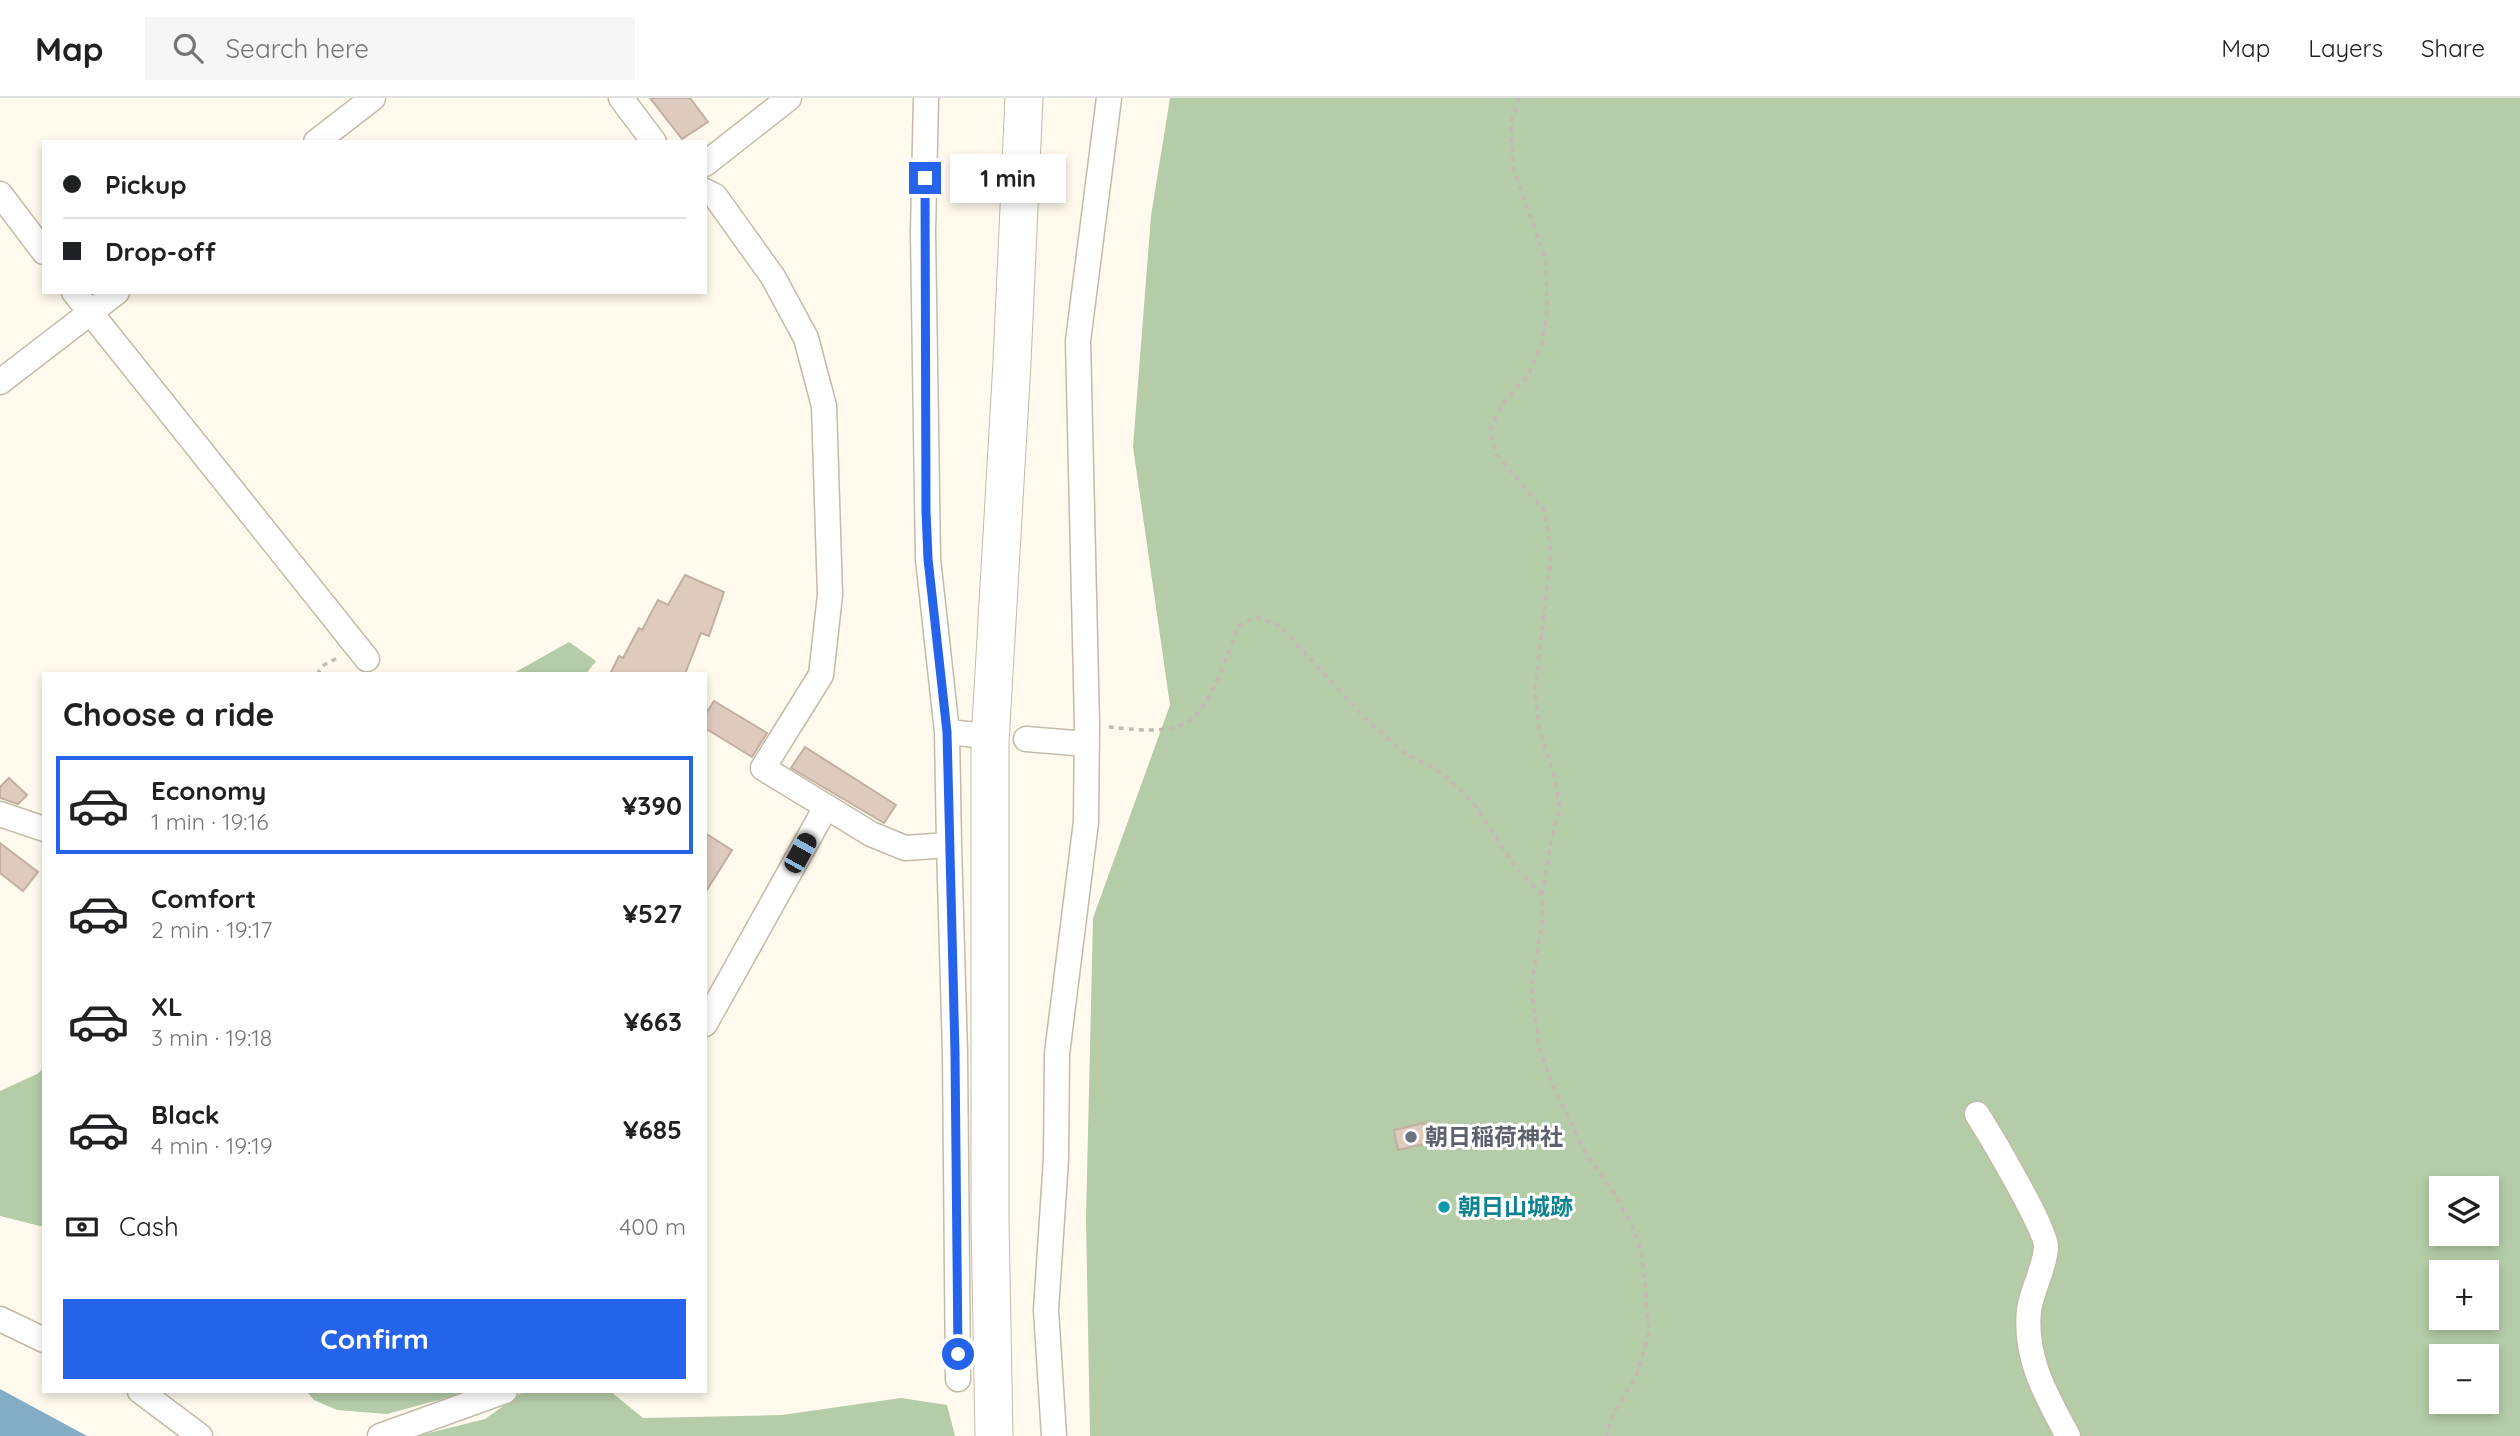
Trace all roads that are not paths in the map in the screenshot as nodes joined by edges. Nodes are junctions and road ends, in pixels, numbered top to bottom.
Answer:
1 (373, 98) edge
2 (621, 98) edge
3 (789, 98) edge
4 (926, 98) edge
5 (999, 98) edge
6 (1024, 98) edge
7 (1045, 98) edge
8 (1109, 98) edge
9 (319, 140) edge
10 (652, 140) edge
11 (707, 162) edge
12 (707, 192) edge
13 (0, 194) edge
14 (42, 249) edge
15 (76, 294) edge
16 (114, 294) edge
17 (90, 313) junction
18 (0, 382) edge
19 (1004, 496) junction
20 (362, 653) road end
21 (947, 732) junction
22 (977, 734) dead end
23 (1087, 734) junction
24 (1026, 739) dead end
25 (826, 807) junction
26 (0, 814) edge
27 (42, 828) edge
28 (949, 845) junction
29 (707, 1020) edge
30 (1977, 1114) dead end
31 (0, 1320) edge
32 (42, 1339) edge
33 (958, 1379) dead end
34 (143, 1393) edge
35 (499, 1393) edge
36 (200, 1436) edge
37 (380, 1436) edge
38 (994, 1436) edge
39 (1018, 1436) edge
40 (1055, 1436) edge
41 (2068, 1436) edge

1 - 9 street
2 - 10 street
3 - 11 street
4 - 21 street
5 - 19 highway
6 - 19 highway
7 - 39 highway
8 - 23 street
12 - 25 street
13 - 14 street
15 - 17 street
16 - 17 street
17 - 18 street
17 - 20 street
19 - 38 highway
21 - 22 street
21 - 28 street
23 - 24 street
23 - 40 street
25 - 28 street
25 - 29 street
26 - 27 street
28 - 33 street
30 - 41 street
31 - 32 street
34 - 36 street
35 - 37 street

